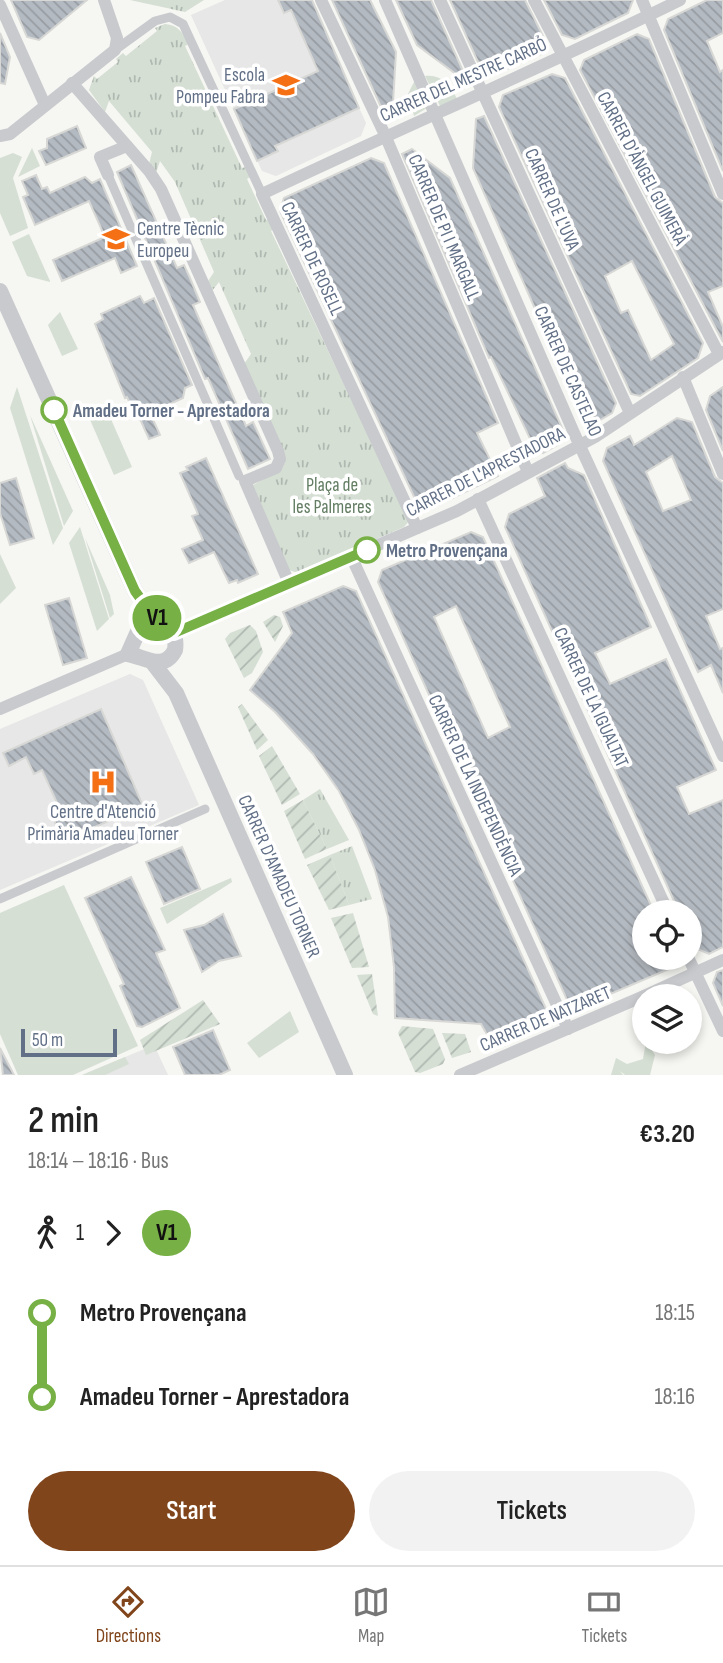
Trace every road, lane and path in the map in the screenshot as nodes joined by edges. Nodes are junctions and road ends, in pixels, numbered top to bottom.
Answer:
1 (104, 0) edge
2 (321, 0) edge
3 (385, 0) edge
4 (440, 0) edge
5 (534, 0) edge
6 (642, 0) edge
7 (680, 0) edge
8 (0, 5) edge
9 (649, 16) junction
10 (115, 50) junction
11 (563, 56) junction
12 (72, 83) junction
13 (484, 94) junction
14 (45, 105) junction
15 (436, 114) junction
16 (385, 135) junction
17 (0, 136) edge
18 (127, 146) junction
19 (108, 174) joint
20 (262, 194) junction
21 (723, 194) edge
22 (0, 291) edge
23 (721, 353) edge
24 (683, 377) junction
25 (630, 413) junction
26 (580, 444) junction
27 (528, 472) junction
28 (723, 474) edge
29 (239, 477) dead end
30 (478, 499) junction
31 (417, 528) junction
32 (351, 556) junction
33 (289, 583) junction
34 (135, 591) junction
35 (161, 621) junction
36 (137, 632) junction
37 (174, 633) junction
38 (128, 654) junction
39 (172, 656) junction
40 (153, 663) junction
41 (176, 693) junction
42 (0, 709) edge
43 (723, 756) edge
44 (205, 810) dead end
45 (0, 899) edge
46 (662, 900) edge
47 (723, 960) edge
48 (694, 970) edge
49 (696, 974) junction
50 (672, 984) edge
51 (632, 1001) edge
52 (568, 1029) junction
53 (723, 1031) edge
54 (345, 1075) edge
55 (460, 1075) edge

1 - 10 street
2 - 16 street, CARRER DE PI I MARGALL
3 - 15 street, CARRER DE CASTELAO
4 - 13 street, CARRER DE L'UVA
5 - 11 street, CARRER D'ÀNGEL GUIMERÀ
6 - 9 street
7 - 9 street, CARRER DEL MESTRE CARBÓ
8 - 14 street
9 - 11 street, CARRER DEL MESTRE CARBÓ
9 - 21 street
10 - 12 street
10 - 20 street, CARRER DE ROSELL
11 - 13 street, CARRER DEL MESTRE CARBÓ
11 - 23 street, CARRER D'ÀNGEL GUIMERÀ
12 - 14 street
12 - 18 street
13 - 15 street, CARRER DEL MESTRE CARBÓ
13 - 25 street, CARRER DE L'UVA
14 - 17 street
15 - 16 street, CARRER DEL MESTRE CARBÓ
15 - 26 street, CARRER DE CASTELAO
16 - 20 street, CARRER DEL MESTRE CARBÓ
16 - 27 street, CARRER DE PI I MARGALL
18 - 19 street
18 - 33 street
19 - 29 street
20 - 31 street, CARRER DE ROSELL
22 - 34 street
23 - 24 street, CARRER DE L'APRESTADORA
24 - 25 street, CARRER DE L'APRESTADORA
24 - 28 street
25 - 26 street, CARRER DE L'APRESTADORA
26 - 27 street, CARRER DE L'APRESTADORA
26 - 43 street, CARRER DE CASTELAO
27 - 30 street, CARRER DE L'APRESTADORA
30 - 31 street, CARRER DE L'APRESTADORA
30 - 46 street, CARRER DE LA IGUALTAT
31 - 32 street, CARRER DE L'APRESTADORA
32 - 33 street, CARRER DE L'APRESTADORA
32 - 52 street, CARRER DE LA INDEPENDÈNCIA
33 - 37 street, CARRER DE L'APRESTADORA
34 - 35 street
34 - 36 street
35 - 36 street
35 - 37 street
36 - 38 street
37 - 39 street
38 - 40 street
38 - 42 street
39 - 40 street
39 - 41 street, CARRER D'AMADEU TORNER
40 - 41 street, CARRER D'AMADEU TORNER
41 - 54 street, CARRER D'AMADEU TORNER
44 - 45 street
47 - 49 street, CARRER DE NATZARET
48 - 49 street
49 - 50 street, CARRER DE NATZARET
49 - 53 street
51 - 52 street, CARRER DE NATZARET
52 - 55 street, CARRER DE NATZARET

